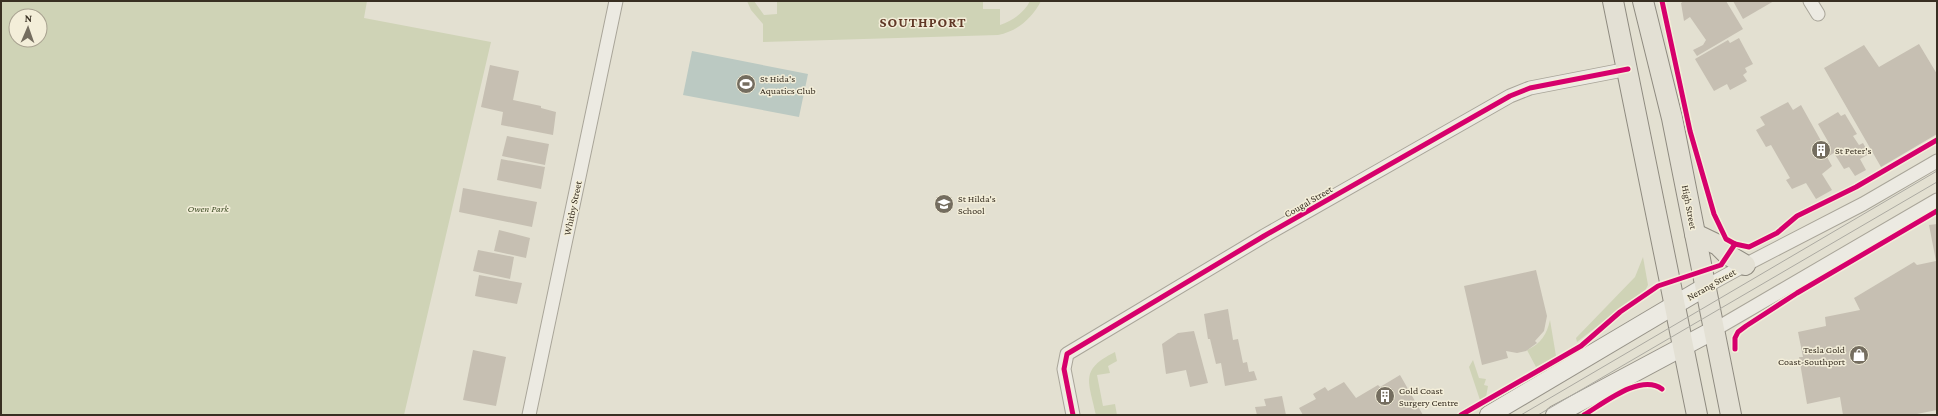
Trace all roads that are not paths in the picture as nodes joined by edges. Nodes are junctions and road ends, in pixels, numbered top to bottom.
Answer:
1 (616, 1) edge
2 (1613, 1) edge
3 (1643, 1) edge
4 (1810, 1) edge
5 (1818, 14) dead end
6 (1628, 69) junction
7 (1937, 161) edge
8 (1937, 200) edge
9 (1695, 234) junction
10 (1744, 265) junction
11 (1706, 287) junction
12 (1676, 305) junction
13 (1714, 330) junction
14 (1684, 347) junction
15 (529, 415) edge
16 (1073, 415) edge
17 (1489, 415) edge
18 (1555, 415) edge
19 (1698, 415) edge
20 (1731, 415) edge

1 - 15 street, Whitby Street
2 - 6 main road
3 - 9 main road, High Street
4 - 5 street
6 - 12 main road
6 - 16 street, Cougal Street
7 - 10 street, Nerang Street
8 - 13 street
9 - 10 main road
9 - 11 main road, High Street
10 - 11 street, Nerang Street
11 - 12 main road, Nerang Street
11 - 13 main road, High Street
12 - 14 main road
12 - 17 main road, Nerang Street
13 - 14 main road
13 - 20 main road, High Street
14 - 18 main road
14 - 19 main road

